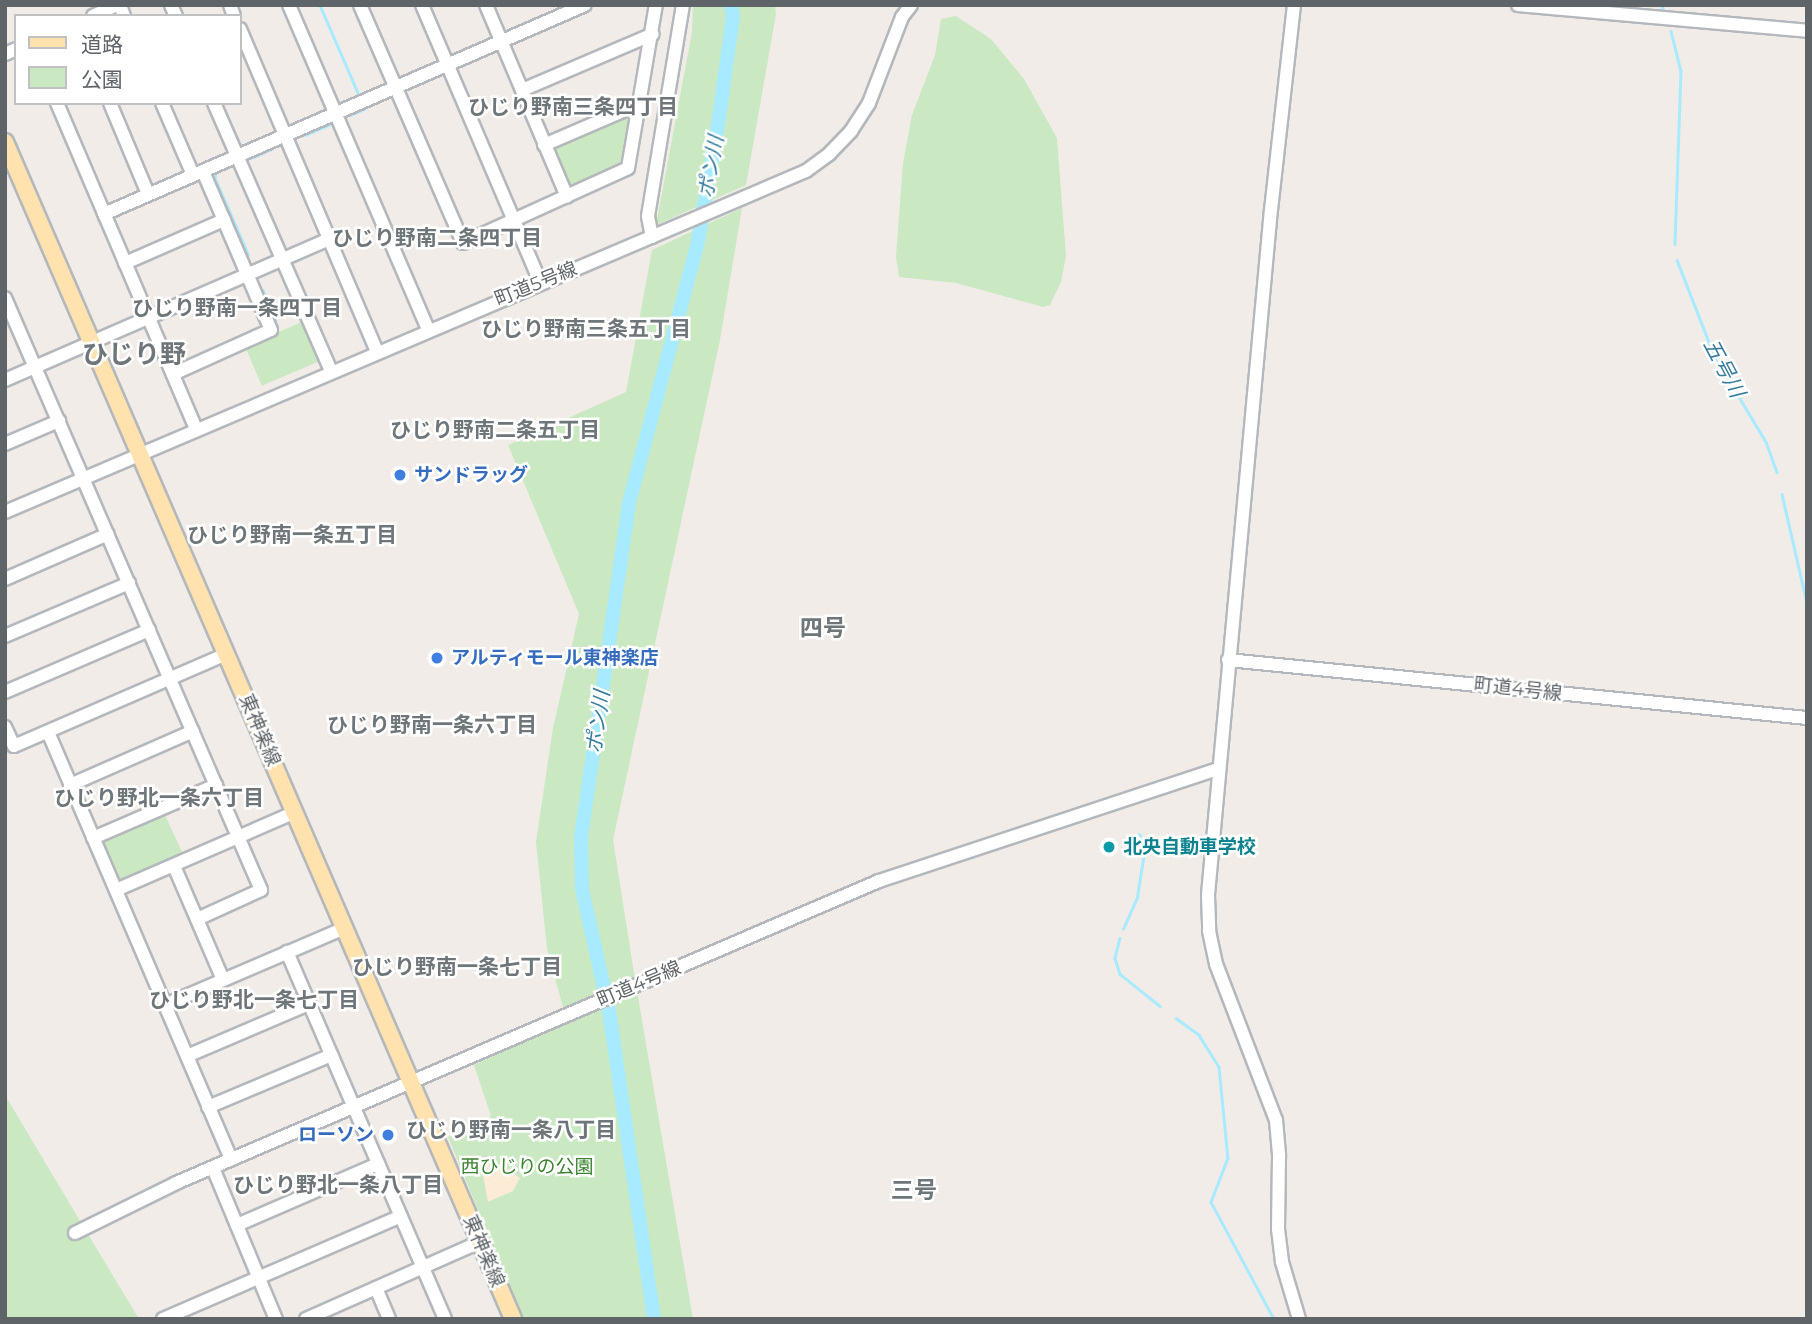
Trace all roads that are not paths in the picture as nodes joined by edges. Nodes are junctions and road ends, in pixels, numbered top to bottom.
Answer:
1 (118, 5) edge
2 (289, 5) edge
3 (359, 5) edge
4 (422, 5) edge
5 (485, 5) edge
6 (585, 5) edge
7 (656, 5) edge
8 (683, 5) edge
9 (911, 5) edge
10 (1294, 5) edge
11 (1518, 5) edge
12 (98, 14) edge
13 (1807, 31) edge
14 (242, 34) edge
15 (653, 34) junction
16 (500, 41) junction
17 (448, 64) junction
18 (395, 87) junction
19 (522, 90) junction
20 (639, 104) junction
21 (58, 105) edge
22 (111, 105) edge
23 (163, 105) edge
24 (215, 105) edge
25 (335, 112) junction
26 (285, 135) junction
27 (5, 142) edge
28 (544, 145) junction
29 (237, 156) junction
30 (198, 173) junction
31 (148, 194) junction
32 (567, 197) junction
33 (104, 214) junction
34 (224, 220) junction
35 (514, 220) junction
36 (652, 237) junction
37 (329, 239) junction
38 (282, 260) junction
39 (125, 263) junction
40 (247, 275) junction
41 (540, 281) junction
42 (5, 298) edge
43 (8, 313) edge
44 (148, 318) junction
45 (428, 330) junction
46 (92, 342) junction
47 (377, 351) junction
48 (36, 367) junction
49 (331, 372) junction
50 (173, 374) junction
51 (5, 380) edge
52 (59, 421) junction
53 (196, 429) junction
54 (5, 444) edge
55 (141, 453) junction
56 (83, 478) junction
57 (5, 512) edge
58 (108, 534) junction
59 (5, 579) edge
60 (129, 583) junction
61 (149, 630) junction
62 (5, 636) edge
63 (227, 654) junction
64 (1228, 660) junction
65 (171, 678) junction
66 (5, 692) edge
67 (1807, 718) edge
68 (5, 727) edge
69 (193, 731) junction
70 (48, 732) junction
71 (1217, 769) junction
72 (70, 785) junction
73 (216, 785) junction
74 (295, 812) junction
75 (239, 837) junction
76 (93, 838) junction
77 (174, 866) junction
78 (116, 890) junction
79 (197, 919) junction
80 (345, 928) junction
81 (286, 952) junction
82 (223, 979) junction
83 (309, 1004) junction
84 (165, 1005) junction
85 (331, 1055) junction
86 (187, 1056) junction
87 (411, 1083) junction
88 (208, 1107) junction
89 (353, 1107) junction
90 (231, 1160) junction
91 (378, 1164) junction
92 (213, 1168) junction
93 (401, 1216) junction
94 (237, 1225) junction
95 (75, 1233) dead end
96 (480, 1242) junction
97 (423, 1268) junction
98 (259, 1277) junction
99 (376, 1289) junction
100 (329, 1315) edge
101 (163, 1319) edge
102 (276, 1319) edge
103 (306, 1319) edge
104 (389, 1319) edge
105 (444, 1319) edge
106 (513, 1319) edge
107 (1299, 1319) edge

1 - 12 street
2 - 25 street
3 - 18 street
4 - 17 street
5 - 16 street
6 - 16 street
7 - 15 street
8 - 36 street
9 - 36 street, 町道5号線
10 - 64 street
11 - 13 street
14 - 26 street
15 - 19 street
15 - 20 street
16 - 17 street
16 - 19 street
17 - 18 street
17 - 35 street
18 - 25 street
18 - 35 street
19 - 28 street
20 - 28 street
20 - 32 street
21 - 33 street
22 - 31 street
23 - 30 street
24 - 29 street
25 - 26 street
25 - 45 street
26 - 29 street
26 - 37 street
27 - 46 main road, 東神楽線
28 - 32 street
29 - 30 street
29 - 38 street
30 - 31 street
30 - 34 street
31 - 33 street
32 - 35 street
33 - 39 street
34 - 39 street
34 - 40 street
35 - 41 street
36 - 41 street, 町道5号線
37 - 38 street
37 - 47 street
38 - 40 street
38 - 49 street
39 - 44 street
40 - 44 street
40 - 50 street
41 - 45 street, 町道5号線
42 - 43 street
43 - 48 street
44 - 46 street
44 - 50 street
45 - 47 street, 町道5号線
46 - 48 street
46 - 55 main road, 東神楽線
47 - 49 street, 町道5号線
48 - 51 street
48 - 52 street
49 - 53 street, 町道5号線
50 - 53 street
52 - 54 street
52 - 56 street
53 - 55 street, 町道5号線
55 - 56 street, 町道5号線
55 - 63 main road, 東神楽線
56 - 57 street, 町道5号線
56 - 58 street
58 - 59 street
58 - 60 street
60 - 61 street
60 - 62 street
61 - 65 street
61 - 66 street
63 - 65 street
63 - 74 main road, 東神楽線
64 - 67 street, 町道4号線
64 - 71 street
65 - 69 street
65 - 70 street
68 - 70 street
69 - 72 street
69 - 73 street
70 - 72 street
71 - 87 street, 町道4号線
71 - 107 street
72 - 76 street
73 - 75 street
73 - 76 street
74 - 75 street
74 - 80 main road, 東神楽線
75 - 77 street
75 - 79 street
76 - 78 street
77 - 78 street
77 - 79 street
78 - 84 street
79 - 82 street
80 - 81 street
80 - 87 main road, 東神楽線
81 - 82 street
81 - 83 street
82 - 84 street
83 - 85 street
83 - 86 street
84 - 86 street
85 - 88 street
85 - 89 street
86 - 88 street
87 - 89 street, 町道4号線
87 - 96 main road, 東神楽線
88 - 90 street
89 - 90 street, 町道4号線
89 - 91 street
90 - 92 street, 町道4号線
91 - 93 street
91 - 94 street
92 - 94 street
92 - 95 street, 町道4号線
93 - 97 street
93 - 98 street
94 - 98 street
96 - 97 street
96 - 106 main road, 東神楽線
97 - 99 street
97 - 105 street
98 - 101 street
98 - 102 street
99 - 100 street
99 - 104 street
100 - 103 street

